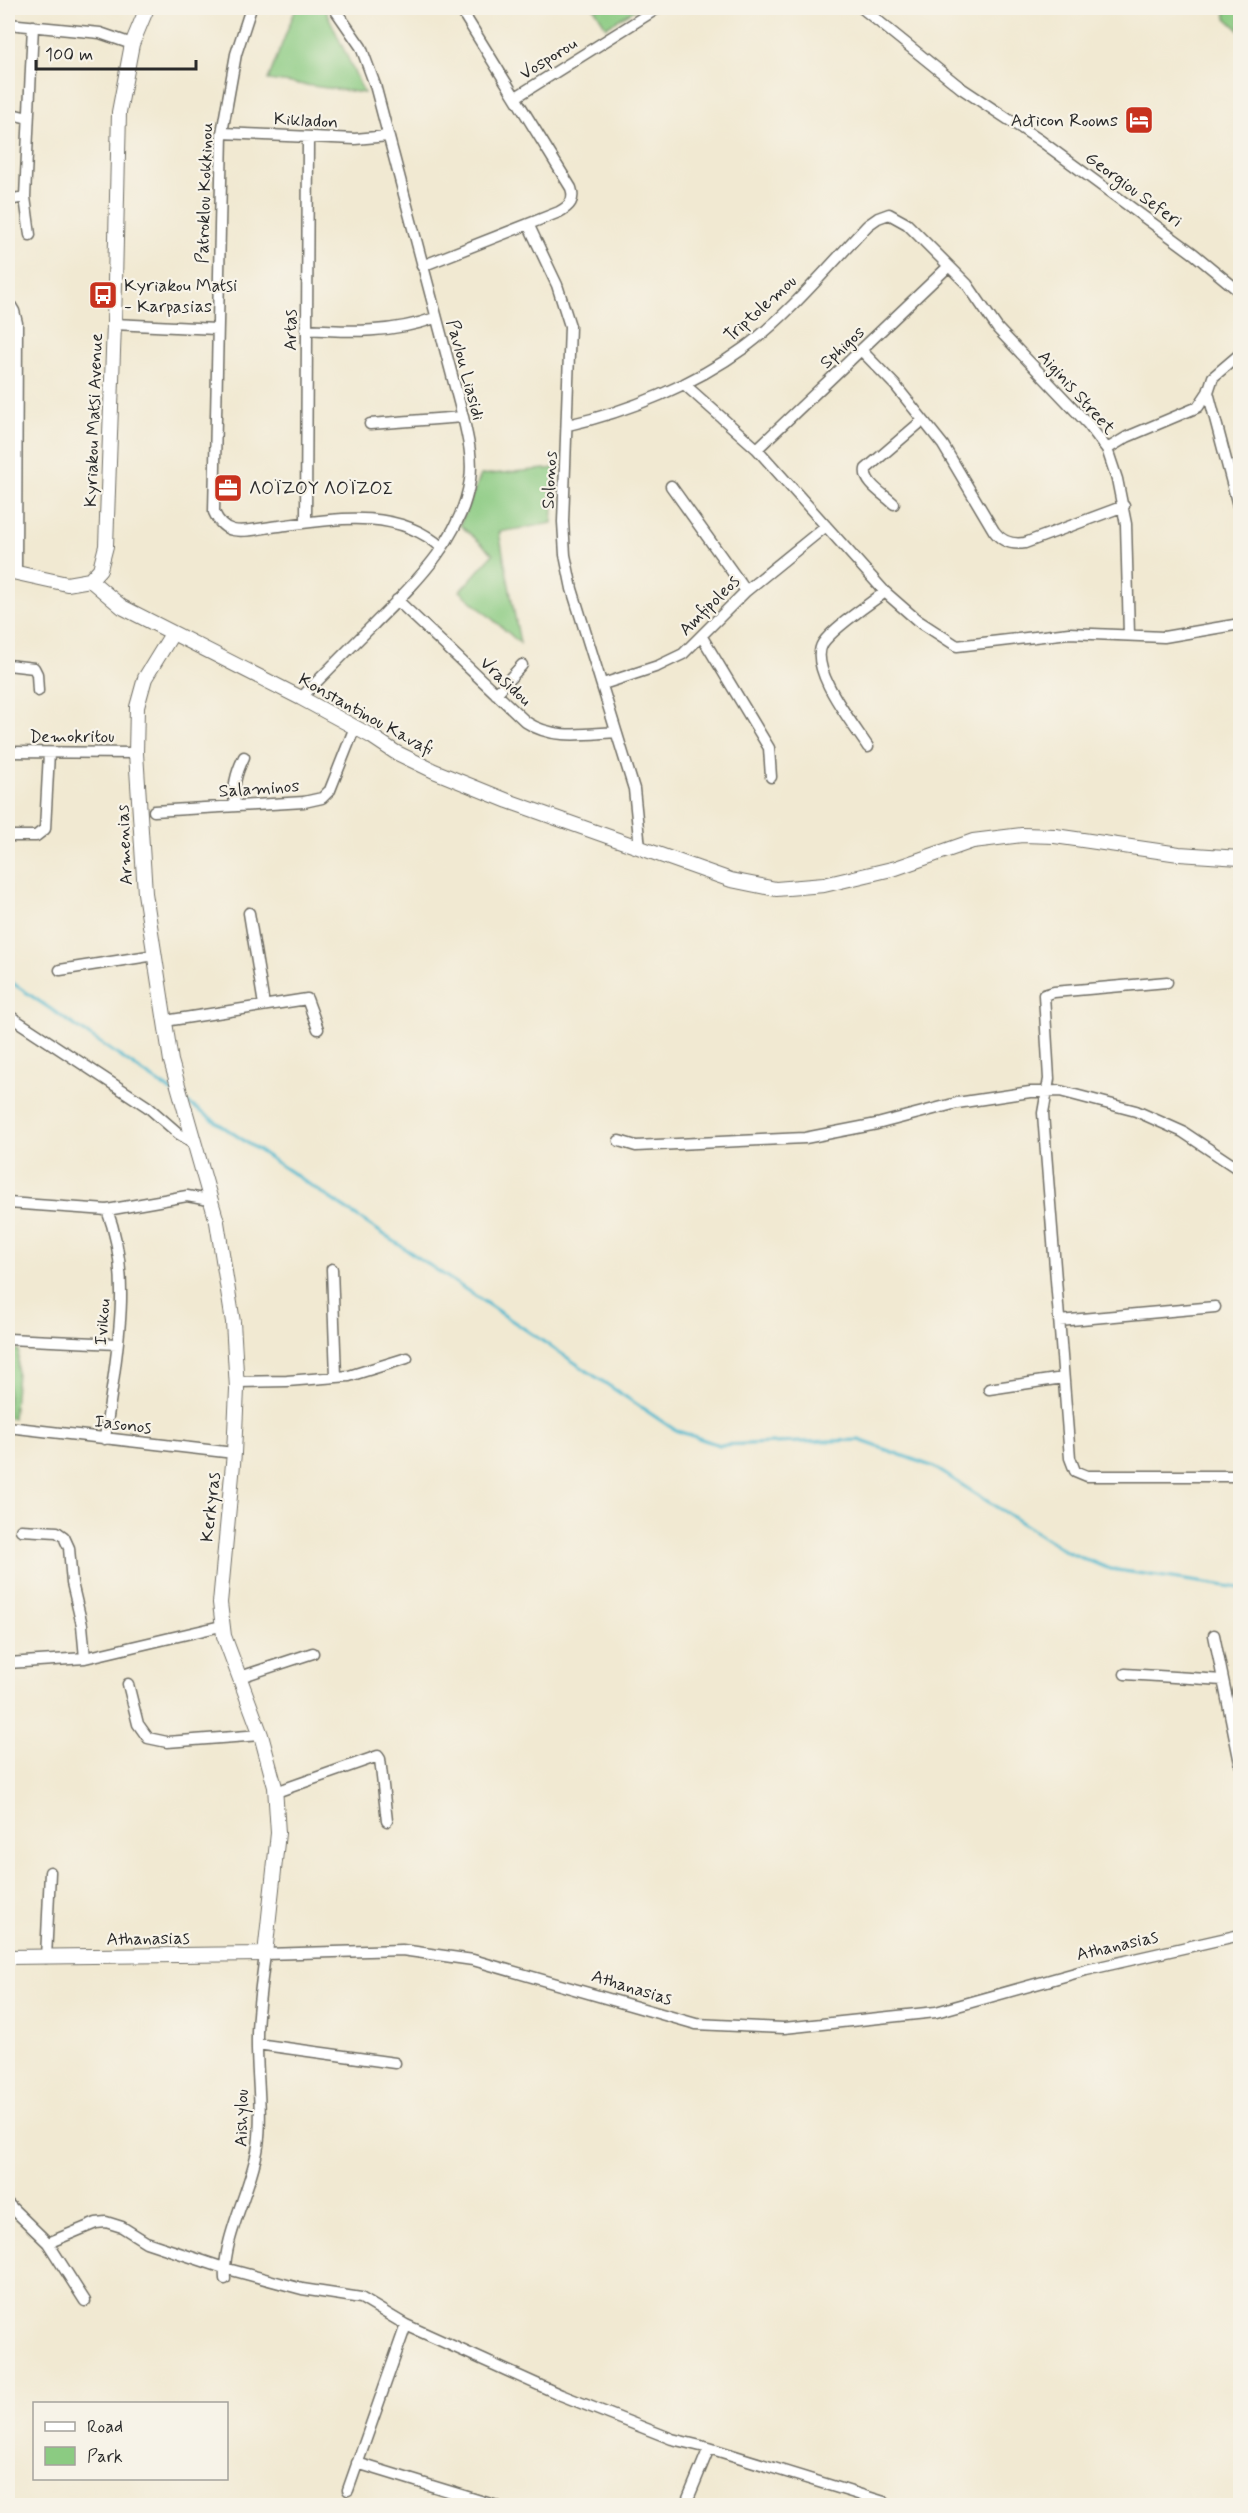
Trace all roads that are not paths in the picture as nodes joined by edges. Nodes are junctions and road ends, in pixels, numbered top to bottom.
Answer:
1 (147, 8) edge
2 (251, 8) edge
3 (334, 8) edge
4 (658, 8) edge
5 (862, 8) edge
6 (465, 9) edge
7 (8, 24) edge
8 (33, 26) junction
9 (132, 44) junction
10 (516, 97) junction
11 (8, 113) edge
12 (28, 118) junction
13 (222, 133) junction
14 (388, 136) junction
15 (309, 138) junction
16 (25, 197) junction
17 (8, 200) edge
18 (889, 214) joint
19 (529, 226) junction
20 (30, 235) dead end
21 (422, 266) junction
22 (949, 266) junction
23 (1240, 292) edge
24 (8, 301) edge
25 (435, 318) junction
26 (114, 324) junction
27 (216, 329) junction
28 (306, 329) junction
29 (862, 351) junction
30 (1240, 354) edge
31 (684, 384) junction
32 (1208, 392) junction
33 (463, 417) junction
34 (923, 420) junction
35 (370, 424) dead end
36 (568, 425) junction
37 (757, 449) junction
38 (1107, 449) junction
39 (11, 475) edge
40 (671, 486) dead end
41 (894, 504) dead end
42 (1124, 506) junction
43 (1240, 513) edge
44 (306, 522) junction
45 (826, 526) junction
46 (442, 548) junction
47 (12, 572) edge
48 (90, 580) junction
49 (746, 591) junction
50 (885, 592) junction
51 (397, 600) junction
52 (1240, 624) edge
53 (172, 634) junction
54 (1129, 635) junction
55 (702, 637) junction
56 (8, 665) edge
57 (522, 665) dead end
58 (603, 684) junction
59 (38, 690) dead end
60 (496, 694) junction
61 (301, 698) junction
62 (355, 728) junction
63 (616, 732) junction
64 (868, 747) dead end
65 (8, 752) edge
66 (49, 753) junction
67 (136, 753) junction
68 (244, 758) dead end
69 (771, 777) dead end
70 (235, 806) junction
71 (154, 811) dead end
72 (8, 836) edge
73 (640, 848) junction
74 (1240, 858) edge
75 (249, 913) dead end
76 (155, 955) junction
77 (60, 970) dead end
78 (1167, 982) dead end
79 (264, 1005) junction
80 (8, 1016) edge
81 (165, 1021) junction
82 (318, 1029) dead end
83 (171, 1061) joint
84 (1048, 1092) junction
85 (193, 1138) junction
86 (619, 1141) dead end
87 (1240, 1170) edge
88 (209, 1200) junction
89 (8, 1203) edge
90 (107, 1210) junction
91 (332, 1269) dead end
92 (1215, 1306) dead end
93 (1059, 1322) junction
94 (8, 1339) edge
95 (117, 1344) junction
96 (407, 1358) dead end
97 (336, 1377) junction
98 (1064, 1378) junction
99 (237, 1382) junction
100 (990, 1389) dead end
101 (8, 1427) edge
102 (105, 1438) junction
103 (234, 1453) junction
104 (1240, 1476) edge
105 (21, 1530) dead end
106 (221, 1626) junction
107 (1214, 1635) dead end
108 (313, 1653) dead end
109 (85, 1658) junction
110 (8, 1663) edge
111 (1125, 1674) dead end
112 (240, 1677) junction
113 (1223, 1680) junction
114 (128, 1684) dead end
115 (261, 1735) junction
116 (1238, 1739) edge
117 (1240, 1763) edge
118 (276, 1792) junction
119 (387, 1821) dead end
120 (50, 1872) dead end
121 (1240, 1935) edge
122 (265, 1954) junction
123 (8, 1957) edge
124 (46, 1958) junction
125 (257, 2044) junction
126 (395, 2064) dead end
127 (8, 2204) edge
128 (48, 2243) junction
129 (225, 2273) junction
130 (85, 2301) dead end
131 (406, 2325) junction
132 (709, 2448) junction
133 (357, 2463) junction
134 (348, 2490) dead end
135 (497, 2505) edge
136 (685, 2505) edge
137 (887, 2505) edge

1 - 9 street, Kyriakou Matsi Avenue
2 - 13 street, Patroklou Kokkinou
3 - 14 street, Pavlou Liasidi
4 - 10 street, Vosporou
5 - 23 street, Georgiou Seferi
6 - 10 street
7 - 8 street
8 - 9 street
8 - 12 street
9 - 26 street, Kyriakou Matsi Avenue
10 - 19 street
11 - 12 street
12 - 16 street
13 - 15 street, Kikladon
13 - 27 street, Patroklou Kokkinou
14 - 15 street, Kikladon
14 - 21 street, Pavlou Liasidi
15 - 28 street, Artas
16 - 17 street
16 - 20 street
18 - 22 street, Aiginis Street
18 - 31 street, Triptolemou
19 - 21 street
19 - 36 street, Solonos
21 - 25 street, Pavlou Liasidi
22 - 29 street, Sphigos
22 - 38 street, Aiginis Street
24 - 39 street
25 - 28 street
25 - 33 street, Pavlou Liasidi
26 - 27 street
26 - 48 street, Kyriakou Matsi Avenue
27 - 44 street, Patroklou Kokkinou
28 - 44 street, Artas
29 - 34 street
29 - 37 street, Sphigos
30 - 32 street
31 - 36 street, Triptolemou
31 - 37 street
32 - 38 street
32 - 43 street
33 - 35 street
33 - 46 street, Pavlou Liasidi
34 - 41 street
34 - 42 street
36 - 58 street, Solonos
37 - 45 street
38 - 42 street, Aiginis Street
39 - 47 street
40 - 49 street
42 - 54 street, Aiginis Street
44 - 46 street
45 - 49 street, Amfipoleos
45 - 50 street
46 - 51 street, Pavlou Liasidi
47 - 48 street
48 - 53 street, Konstantinou Kavafi
49 - 55 street, Amfipoleos
50 - 54 street
50 - 64 street
51 - 60 street, Vrasidou
51 - 61 street, Pavlou Liasidi
52 - 54 street
53 - 61 street, Konstantinou Kavafi
53 - 67 street, Armenias
55 - 58 street, Amfipoleos
55 - 69 street
56 - 59 street
57 - 60 street
58 - 63 street, Solonos
60 - 63 street, Vrasidou
61 - 62 street, Konstantinou Kavafi
62 - 70 street, Salaminos
62 - 73 street, Konstantinou Kavafi
63 - 73 street, Solonos
65 - 66 street, Demokritou
66 - 67 street, Demokritou
66 - 72 street
67 - 76 street, Armenias
68 - 70 street
70 - 71 street, Salaminos
73 - 74 street, Konstantinou Kavafi
75 - 79 street
76 - 77 street
76 - 81 street, Armenias
78 - 84 street
79 - 81 street
79 - 82 street
80 - 85 street
81 - 83 street, Armenias
83 - 85 street, Kerkyras
84 - 86 street
84 - 87 street
84 - 93 street
85 - 88 street, Kerkyras
88 - 90 street
88 - 99 street, Kerkyras
89 - 90 street
90 - 95 street, Ivikou
91 - 97 street
92 - 93 street
93 - 98 street
94 - 95 street
95 - 102 street, Ivikou
96 - 97 street
97 - 99 street
98 - 100 street
98 - 104 street
99 - 103 street, Kerkyras
101 - 102 street, Iasonos
102 - 103 street, Iasonos
103 - 106 street, Kerkyras
105 - 109 street
106 - 109 street
106 - 112 street, Kerkyras
107 - 113 street
108 - 112 street
109 - 110 street
111 - 113 street
112 - 115 street, Kerkyras
113 - 116 street
114 - 115 street
115 - 118 street, Kerkyras
116 - 117 street
118 - 119 street
118 - 122 street, Kerkyras
120 - 124 street
121 - 122 street, Athanasias
122 - 124 street, Athanasias
122 - 125 street, Aishylou
123 - 124 street, Athanasias
125 - 126 street
125 - 129 street, Aishylou
127 - 128 street
128 - 129 street
128 - 130 street
129 - 131 street
131 - 132 street
131 - 133 street
132 - 136 street
132 - 137 street
133 - 134 street
133 - 135 street

